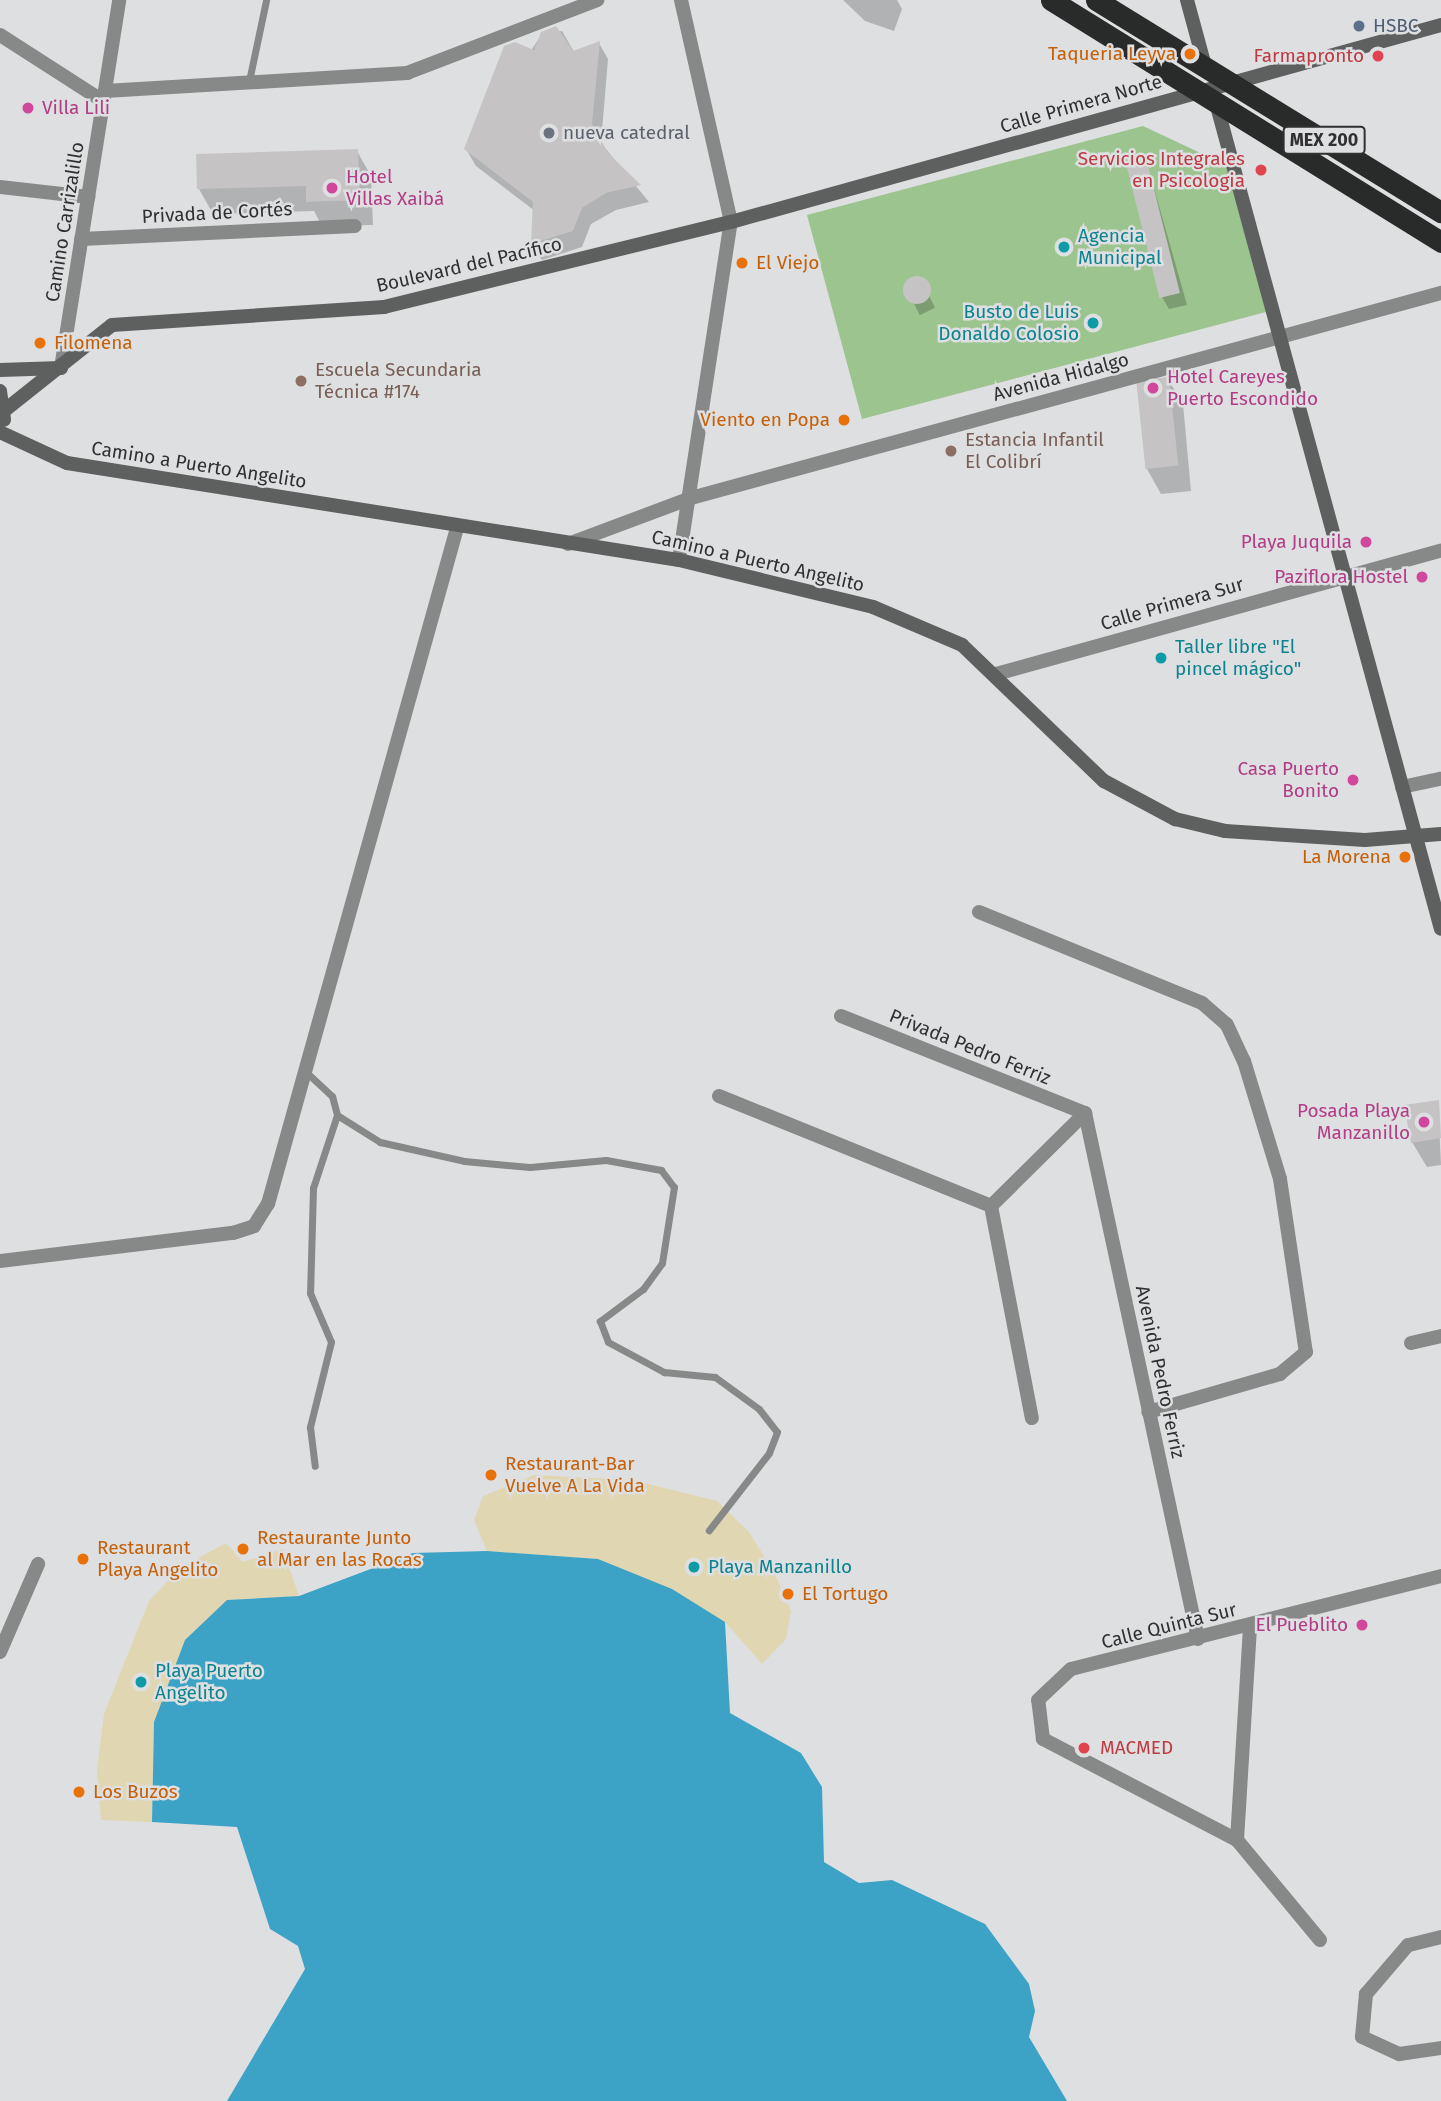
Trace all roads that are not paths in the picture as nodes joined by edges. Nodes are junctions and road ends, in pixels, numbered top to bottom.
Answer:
1 (119, 0) edge
2 (266, 0) edge
3 (595, 0) edge
4 (681, 0) edge
5 (1051, 0) edge
6 (1096, 0) edge
7 (1187, 0) edge
8 (1441, 25) edge
9 (0, 34) edge
10 (249, 82) junction
11 (1213, 87) junction
12 (104, 96) junction
13 (0, 187) edge
14 (88, 197) junction
15 (1441, 212) edge
16 (731, 222) junction
17 (355, 226) dead end
18 (81, 239) junction
19 (1441, 242) edge
20 (1441, 293) edge
21 (1279, 337) junction
22 (61, 368) junction
23 (0, 370) edge
24 (0, 391) edge
25 (0, 397) edge
26 (2, 414) edge
27 (3, 434) edge
28 (691, 498) junction
29 (457, 528) junction
30 (567, 544) junction
31 (1441, 551) edge
32 (678, 560) junction
33 (1344, 576) junction
34 (996, 674) junction
35 (1441, 779) edge
36 (1402, 787) junction
37 (1441, 834) edge
38 (1416, 837) junction
39 (979, 912) dead end
40 (1441, 929) edge
41 (841, 1016) dead end
42 (305, 1071) junction
43 (719, 1096) dead end
44 (1084, 1113) junction
45 (337, 1115) junction
46 (990, 1206) junction
47 (0, 1261) edge
48 (1441, 1336) edge
49 (1411, 1343) dead end
50 (1148, 1412) junction
51 (1032, 1418) dead end
52 (315, 1465) dead end
53 (709, 1531) dead end
54 (38, 1564) dead end
55 (1441, 1576) edge
56 (1250, 1625) junction
57 (1198, 1639) junction
58 (0, 1652) edge
59 (1237, 1840) junction
60 (1441, 1937) edge
61 (1320, 1940) dead end
62 (1441, 2048) edge

1 - 12 street, Camino Carrizalillo
2 - 10 lane
3 - 10 street
4 - 16 street
5 - 11 highway, MEX 200
6 - 11 highway, MEX 200
7 - 11 street
8 - 11 street, Calle Primera Norte
9 - 12 street
10 - 12 street
11 - 15 highway, MEX 200
11 - 16 street, Calle Primera Norte
11 - 19 highway, MEX 200
11 - 21 street
12 - 14 street, Camino Carrizalillo
13 - 14 street
14 - 18 street, Camino Carrizalillo
16 - 22 street, Boulevard del Pacífico
16 - 28 street
17 - 18 street, Privada de Cortés
18 - 22 street, Camino Carrizalillo
20 - 21 street, Avenida Hidalgo
21 - 28 street, Avenida Hidalgo
21 - 33 street
22 - 23 street
22 - 26 street, Boulevard del Pacífico
24 - 25 street
24 - 26 street, Camino a Puerto Angelito
26 - 27 street, Camino a Puerto Angelito
27 - 29 street, Camino a Puerto Angelito
28 - 30 street, Avenida Hidalgo
28 - 32 street
29 - 30 street, Camino a Puerto Angelito
29 - 42 street
30 - 32 street, Camino a Puerto Angelito
31 - 33 street, Calle Primera Sur
32 - 34 street, Camino a Puerto Angelito
33 - 34 street, Calle Primera Sur
33 - 36 street
34 - 38 street, Camino a Puerto Angelito
35 - 36 street
36 - 38 street
37 - 38 street, Camino a Puerto Angelito
38 - 40 street
39 - 50 street
41 - 44 street, Privada Pedro Ferriz
42 - 45 lane
42 - 47 street
43 - 46 street
44 - 46 street
44 - 50 street, Avenida Pedro Ferriz
45 - 52 lane
45 - 53 lane
46 - 51 street
48 - 49 street
50 - 57 street, Avenida Pedro Ferriz
54 - 58 street
55 - 56 street, Calle Quinta Sur
56 - 57 street, Calle Quinta Sur
56 - 59 street
57 - 59 street, Calle Quinta Sur
59 - 61 street
60 - 62 street

